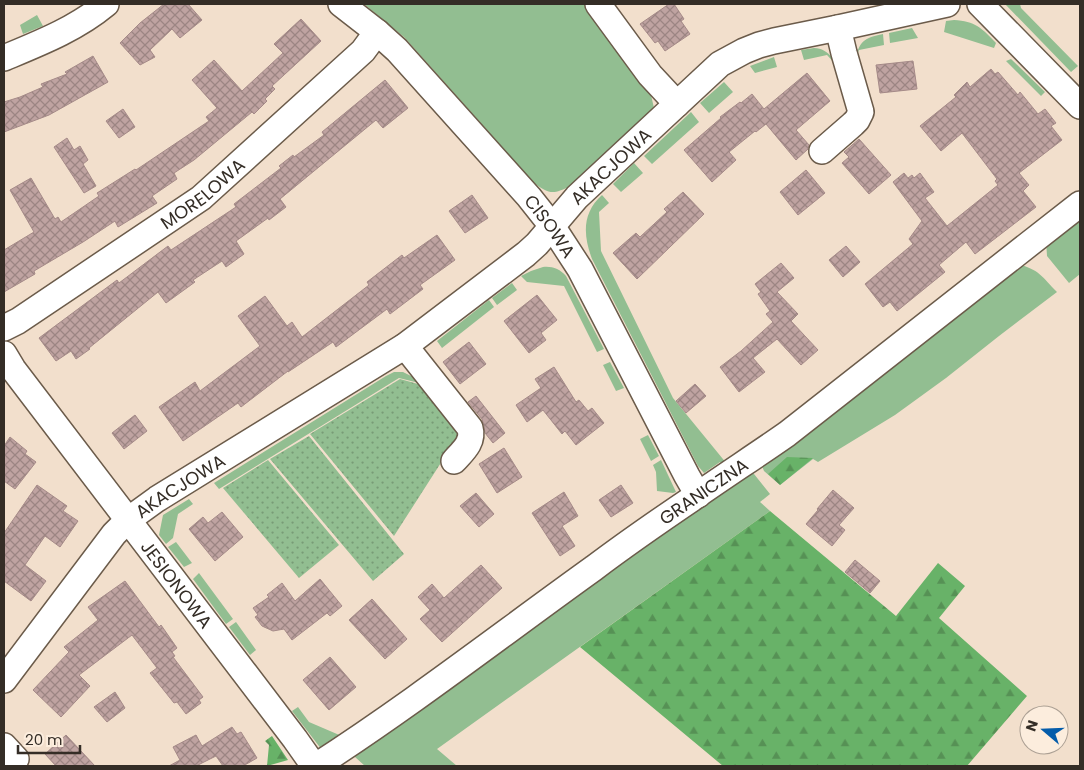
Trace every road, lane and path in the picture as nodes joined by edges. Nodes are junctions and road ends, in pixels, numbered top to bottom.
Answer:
1 (106, 4) edge
2 (341, 4) edge
3 (598, 4) edge
4 (947, 4) edge
5 (980, 4) edge
6 (838, 28) junction
7 (377, 32) junction
8 (4, 58) edge
9 (676, 104) junction
10 (1080, 106) edge
11 (822, 151) dead end
12 (1080, 204) edge
13 (552, 226) junction
14 (4, 328) edge
15 (405, 346) junction
16 (4, 354) edge
17 (454, 461) dead end
18 (698, 494) junction
19 (128, 520) junction
20 (4, 680) edge
21 (315, 766) edge

1 - 8 street
2 - 7 street, CISOWA
3 - 9 street
4 - 6 street, AKACJOWA
5 - 10 street
6 - 9 street, AKACJOWA
6 - 11 street
7 - 13 street, CISOWA
7 - 14 street, MORELOWA
9 - 13 street, AKACJOWA
12 - 18 street, GRANICZNA
13 - 15 street, AKACJOWA
13 - 18 street, CISOWA
15 - 17 street
15 - 19 street, AKACJOWA
16 - 19 street, JESIONOWA
18 - 21 street, GRANICZNA
19 - 20 street, AKACJOWA
19 - 21 street, JESIONOWA

